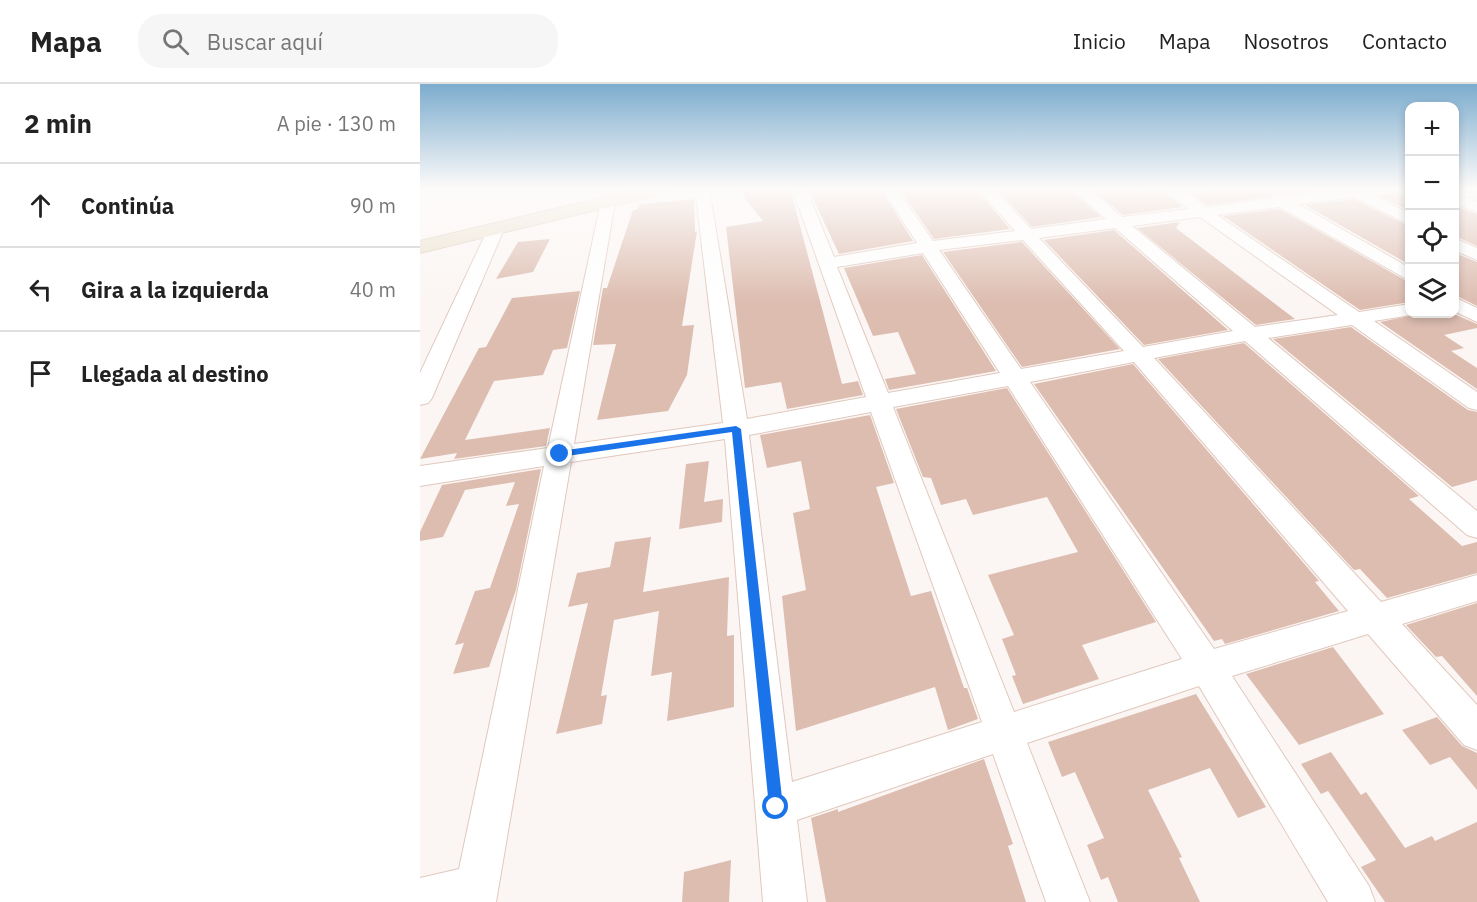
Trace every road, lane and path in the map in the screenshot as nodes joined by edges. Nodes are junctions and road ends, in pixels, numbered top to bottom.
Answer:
1 (508, 226) edge
2 (603, 226) edge
3 (707, 226) edge
4 (814, 226) edge
5 (913, 226) edge
6 (1019, 226) edge
7 (1086, 226) edge
8 (1123, 226) edge
9 (1223, 226) edge
10 (1324, 226) edge
11 (496, 229) junction
12 (1026, 234) junction
13 (1459, 245) edge
14 (420, 247) edge
15 (926, 247) junction
16 (1477, 255) edge
17 (828, 263) junction
18 (1405, 273) edge
19 (1477, 299) edge
20 (1459, 302) edge
21 (1459, 305) edge
22 (1405, 310) edge
23 (1477, 316) edge
24 (1353, 318) junction
25 (1251, 334) junction
26 (1139, 355) junction
27 (1014, 379) junction
28 (420, 398) edge
29 (879, 403) junction
30 (1477, 403) edge
31 (736, 429) junction
32 (560, 454) junction
33 (420, 476) edge
34 (1477, 528) edge
35 (1477, 588) edge
36 (1374, 619) junction
37 (1207, 668) junction
38 (1477, 732) edge
39 (1006, 733) junction
40 (776, 807) junction
41 (476, 894) edge
42 (420, 900) edge
43 (785, 902) edge
44 (1068, 902) edge
45 (1353, 902) edge

1 - 11 main road
2 - 32 street
3 - 31 street
4 - 17 street
5 - 15 street
6 - 12 street
7 - 12 street
8 - 25 street
9 - 24 street
10 - 18 street
11 - 14 main road
11 - 28 street
12 - 15 street
12 - 26 street
13 - 16 street
15 - 17 street
15 - 27 street
17 - 29 street
19 - 20 street
21 - 23 street
22 - 24 street
24 - 25 street
24 - 30 street
25 - 26 street
25 - 34 street
26 - 27 street
26 - 36 street
27 - 29 street
27 - 37 street
29 - 31 street
29 - 39 street
31 - 32 street
31 - 40 street
32 - 33 street
32 - 41 street
35 - 36 street
36 - 37 street
36 - 38 street
37 - 39 street
37 - 45 street
39 - 40 street
39 - 44 street
40 - 43 street
41 - 42 street

